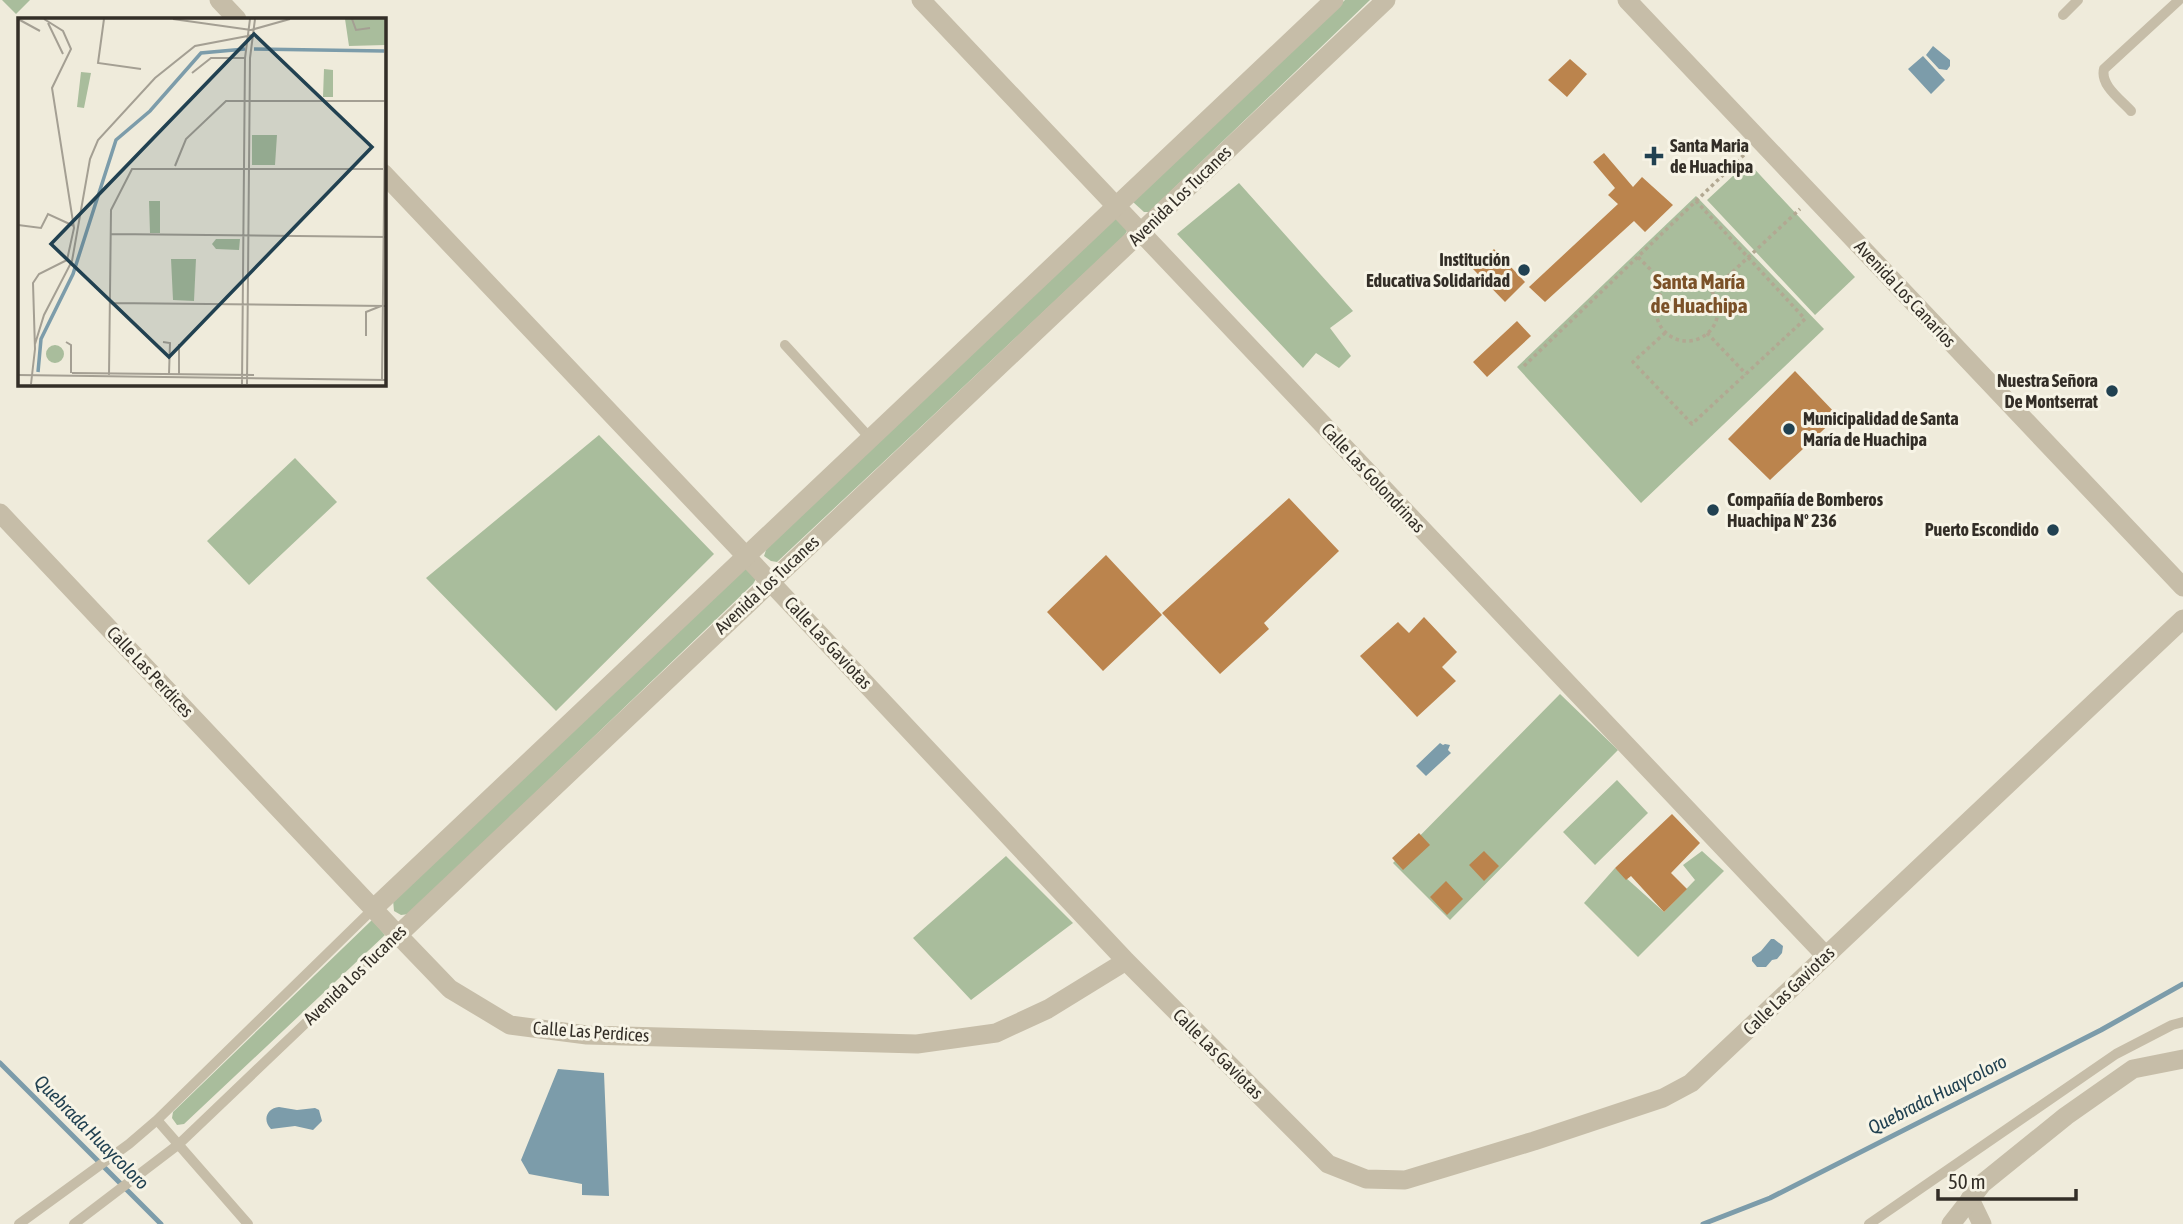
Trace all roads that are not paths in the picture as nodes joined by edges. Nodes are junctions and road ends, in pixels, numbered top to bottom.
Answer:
1 (219, 0) edge
2 (920, 0) edge
3 (1334, 0) edge
4 (1385, 0) edge
5 (1627, 0) edge
6 (2078, 0) edge
7 (2179, 0) edge
8 (2063, 15) dead end
9 (236, 18) edge
10 (2131, 111) dead end
11 (385, 175) edge
12 (1116, 206) junction
13 (1141, 233) junction
14 (785, 345) dead end
15 (870, 438) junction
16 (0, 513) edge
17 (745, 555) junction
18 (770, 582) junction
19 (2183, 587) edge
20 (2183, 619) edge
21 (373, 909) junction
22 (398, 935) junction
23 (1825, 955) junction
24 (1126, 961) junction
25 (2183, 1022) edge
26 (2183, 1059) edge
27 (157, 1120) junction
28 (179, 1144) junction
29 (1970, 1199) junction
30 (19, 1224) edge
31 (74, 1224) edge
32 (248, 1224) edge
33 (1869, 1224) edge
34 (1951, 1224) edge
35 (1982, 1224) edge

1 - 9 street
2 - 12 street, Calle Las Golondrinas
3 - 12 street, Avenida Los Tucanes
4 - 13 street, Avenida Los Tucanes
5 - 19 street, Avenida Los Canarios
6 - 8 lane
7 - 10 lane
11 - 17 street, Calle Las Gaviotas
12 - 13 street, Calle Las Golondrinas
12 - 15 street, Avenida Los Tucanes
13 - 18 street, Avenida Los Tucanes
13 - 23 street, Calle Las Golondrinas
14 - 15 lane
15 - 17 street, Avenida Los Tucanes
16 - 21 street, Calle Las Perdices
17 - 18 street, Calle Las Gaviotas
17 - 21 street, Avenida Los Tucanes
18 - 22 street, Avenida Los Tucanes
18 - 24 street, Calle Las Gaviotas
20 - 23 street, Calle Las Gaviotas
21 - 22 street, Calle Las Perdices
21 - 27 lane, Avenida Los Tucanes
22 - 24 street, Calle Las Perdices
22 - 28 lane, Avenida Los Tucanes
23 - 24 street, Calle Las Gaviotas
25 - 33 lane
26 - 29 street
27 - 28 lane
27 - 30 lane, Avenida Los Tucanes
28 - 31 lane, Avenida Los Tucanes
28 - 32 lane
29 - 34 street
29 - 35 street

